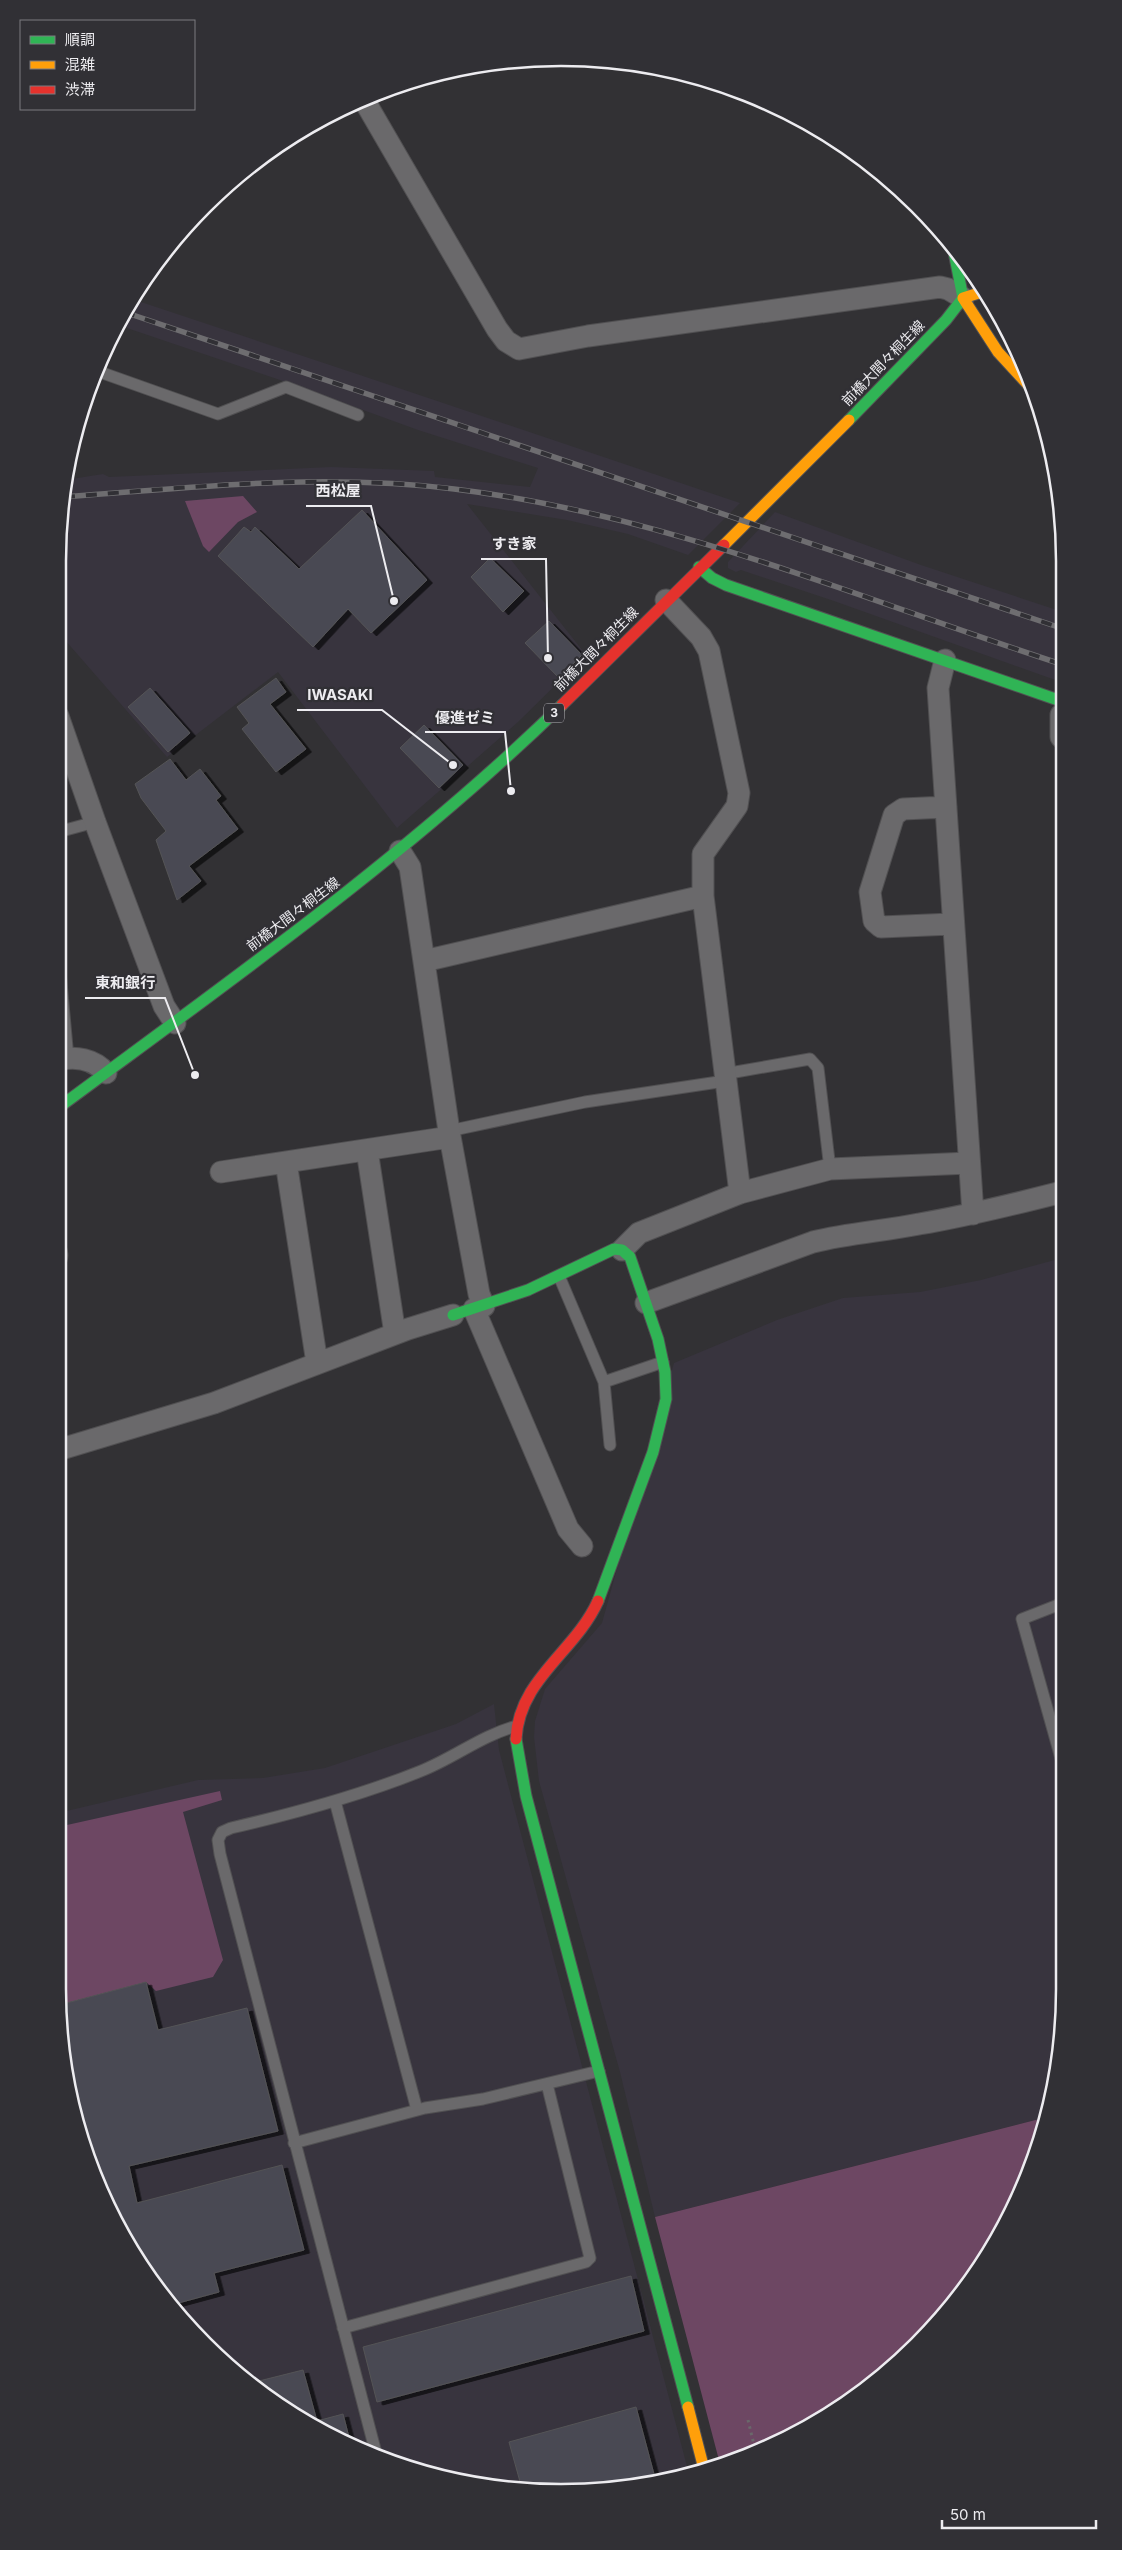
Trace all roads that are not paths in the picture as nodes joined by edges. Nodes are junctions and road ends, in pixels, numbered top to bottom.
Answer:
1 (367, 106) edge
2 (976, 293) edge
3 (103, 374) edge
4 (1019, 375) edge
5 (358, 414) dead end
6 (700, 567) junction
7 (666, 600) junction
8 (945, 660) junction
9 (1056, 699) edge
10 (66, 756) edge
11 (946, 807) junction
12 (95, 822) junction
13 (66, 830) edge
14 (400, 851) junction
15 (703, 896) junction
16 (952, 924) junction
17 (424, 961) junction
18 (175, 1023) junction
19 (66, 1059) edge
20 (106, 1073) junction
21 (724, 1078) junction
22 (66, 1102) edge
23 (450, 1134) junction
24 (366, 1150) junction
25 (286, 1162) junction
26 (969, 1162) junction
27 (830, 1169) junction
28 (221, 1172) dead end
29 (740, 1193) junction
30 (1056, 1193) edge
31 (973, 1214) junction
32 (622, 1250) junction
33 (559, 1276) junction
34 (646, 1303) junction
35 (479, 1307) junction
36 (453, 1315) joint
37 (395, 1334) junction
38 (663, 1362) junction
39 (317, 1363) junction
40 (604, 1382) junction
41 (610, 1445) dead end
42 (66, 1448) edge
43 (582, 1546) dead end
44 (1056, 1606) edge
45 (519, 1726) junction
46 (1056, 1740) edge
47 (335, 1801) junction
48 (600, 2071) junction
49 (547, 2084) junction
50 (417, 2110) junction
51 (294, 2143) junction
52 (343, 2328) junction
53 (374, 2447) edge
54 (702, 2463) edge

1 - 2 street
2 - 4 street
2 - 6 street, 前橋大間々桐生線 / 3
3 - 5 lane
6 - 7 street, 前橋大間々桐生線 / 3
6 - 8 street
7 - 14 street, 前橋大間々桐生線 / 3
7 - 15 street
8 - 9 street
8 - 11 street
10 - 12 street
11 - 16 street
11 - 16 street
12 - 13 lane
12 - 18 street
14 - 17 street
14 - 18 street, 前橋大間々桐生線 / 3
15 - 17 street
15 - 21 street
16 - 26 street
17 - 23 street
18 - 20 street, 前橋大間々桐生線 / 3
19 - 20 street
20 - 22 street, 前橋大間々桐生線 / 3
21 - 23 lane
21 - 27 lane
21 - 29 street
23 - 24 street
23 - 35 street
24 - 25 street
24 - 37 street
25 - 28 street
25 - 39 street
26 - 27 street
26 - 31 street
27 - 29 street
29 - 32 street
30 - 31 street
31 - 34 street
32 - 33 street
32 - 34 street
33 - 35 street
33 - 40 lane
34 - 38 street
35 - 36 street
35 - 43 street
36 - 37 street
37 - 39 street
38 - 40 lane
38 - 45 street
39 - 42 street
40 - 41 lane
44 - 46 lane
45 - 47 lane
45 - 48 street
47 - 50 lane
47 - 51 lane
48 - 49 lane
48 - 54 street
49 - 50 lane
49 - 52 lane
50 - 51 lane
51 - 52 lane
52 - 53 lane

